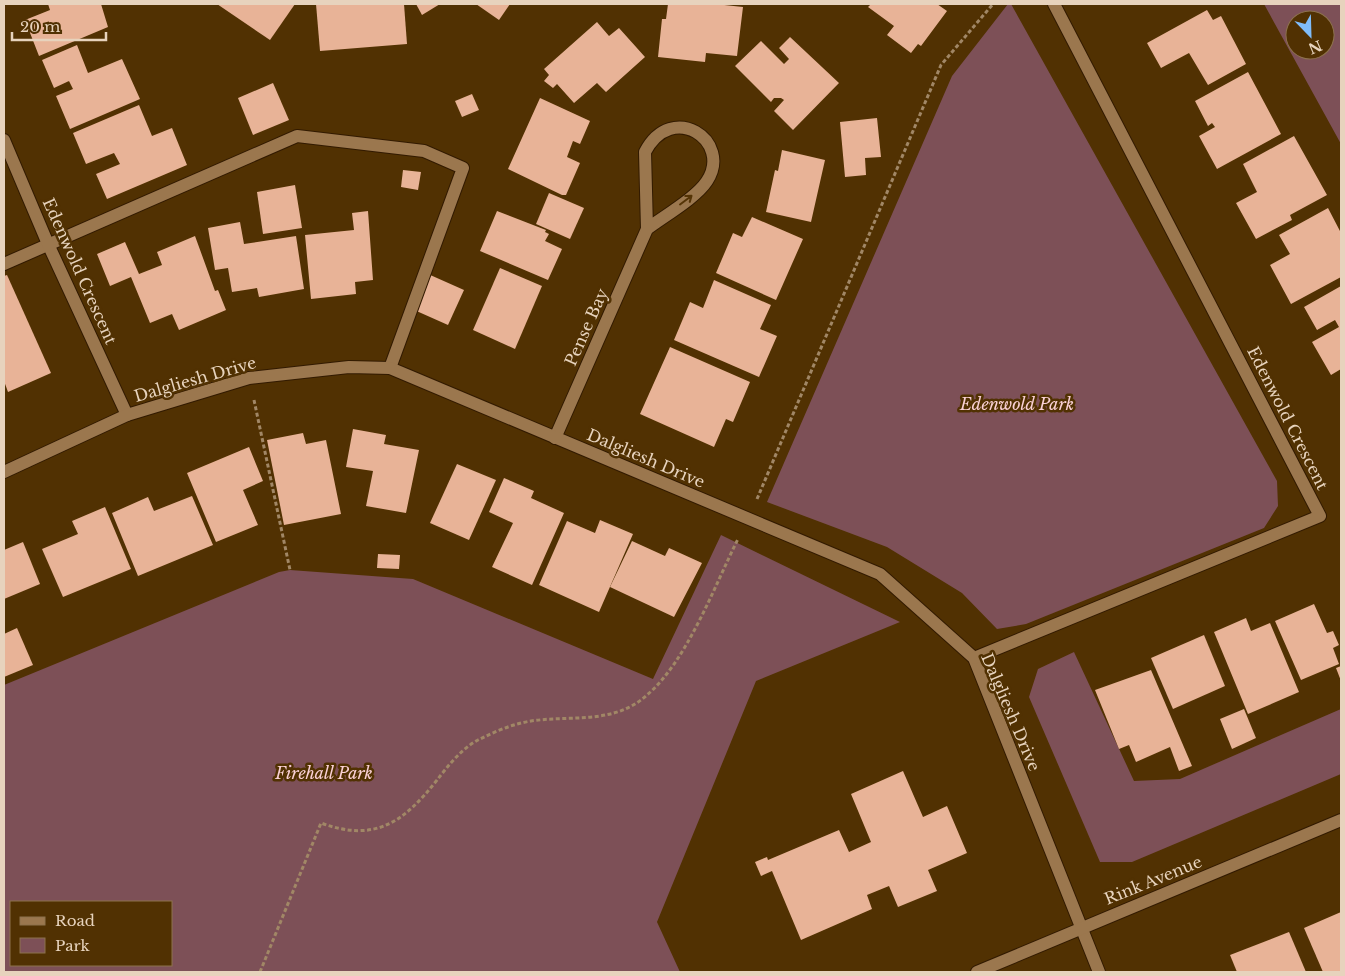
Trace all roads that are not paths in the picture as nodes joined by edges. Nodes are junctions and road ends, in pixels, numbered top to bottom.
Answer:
1 (1054, 4) edge
2 (4, 140) edge
3 (647, 229) junction
4 (48, 244) junction
5 (4, 264) edge
6 (390, 368) junction
7 (127, 416) junction
8 (555, 438) junction
9 (4, 472) edge
10 (974, 658) junction
11 (1341, 820) edge
12 (1081, 928) junction
13 (977, 972) edge
14 (1099, 972) edge

1 - 10 street, Edenwold Crescent
2 - 4 street, Edenwold Crescent
3 -> 3 street, Pense Bay
3 - 8 street, Pense Bay
4 - 5 street
4 - 6 street
4 - 7 street, Edenwold Crescent
6 - 7 street, Dalgliesh Drive
6 - 8 street, Dalgliesh Drive
7 - 9 street, Dalgliesh Drive
8 - 10 street, Dalgliesh Drive
10 - 12 street, Dalgliesh Drive
11 - 12 street, Rink Avenue
12 - 13 street, Rink Avenue
12 - 14 street, Dalgliesh Drive

